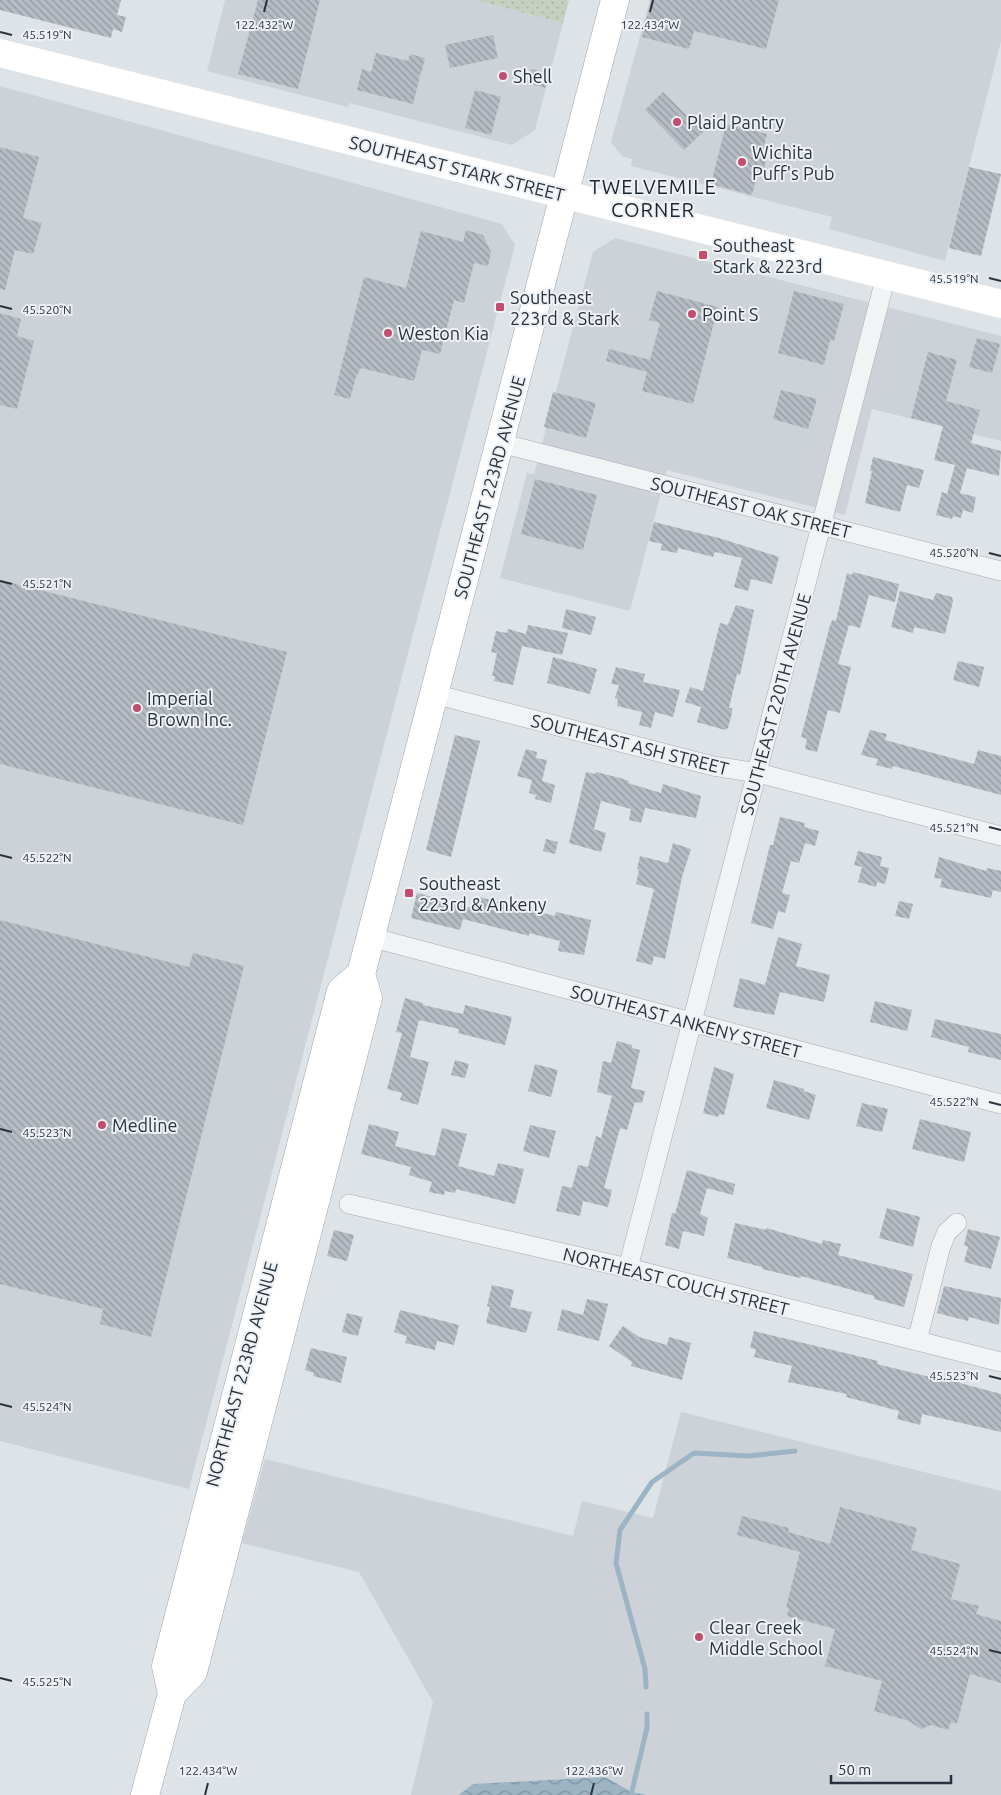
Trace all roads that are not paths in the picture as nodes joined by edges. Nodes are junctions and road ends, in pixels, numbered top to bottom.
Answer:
1 (615, 0) edge
2 (0, 53) edge
3 (565, 195) junction
4 (886, 276) junction
5 (1001, 304) edge
6 (500, 443) junction
7 (822, 526) junction
8 (1001, 571) edge
9 (434, 694) junction
10 (758, 773) junction
11 (1001, 836) edge
12 (370, 938) junction
13 (361, 974) junction
14 (693, 1022) junction
15 (1001, 1104) edge
16 (349, 1204) dead end
17 (957, 1223) dead end
18 (628, 1268) junction
19 (917, 1341) junction
20 (1001, 1362) edge
21 (172, 1694) junction
22 (145, 1795) edge

1 - 3 main road, SOUTHEAST 223RD AVENUE
2 - 3 main road, SOUTHEAST STARK STREET
3 - 4 main road, SOUTHEAST STARK STREET
3 - 6 main road, SOUTHEAST 223RD AVENUE
4 - 5 main road, SOUTHEAST STARK STREET
4 - 7 street, SOUTHEAST 220TH AVENUE
6 - 7 street, SOUTHEAST OAK STREET
6 - 9 main road, SOUTHEAST 223RD AVENUE
7 - 8 street, SOUTHEAST OAK STREET
7 - 10 street, SOUTHEAST 220TH AVENUE
9 - 10 street, SOUTHEAST ASH STREET
9 - 12 main road, SOUTHEAST 223RD AVENUE
10 - 11 street, SOUTHEAST ASH STREET
10 - 14 street, SOUTHEAST 220TH AVENUE
12 - 13 main road, SOUTHEAST 223RD AVENUE
12 - 14 street, SOUTHEAST ANKENY STREET
13 - 21 main road, NORTHEAST 223RD AVENUE
13 - 21 main road, NORTHEAST 223RD AVENUE
14 - 15 street, SOUTHEAST ANKENY STREET
14 - 18 street, SOUTHEAST 220TH AVENUE
16 - 18 street, NORTHEAST COUCH STREET
17 - 19 street
18 - 19 street, NORTHEAST COUCH STREET
19 - 20 street, NORTHEAST COUCH STREET
21 - 22 main road, NORTHEAST 223RD AVENUE

